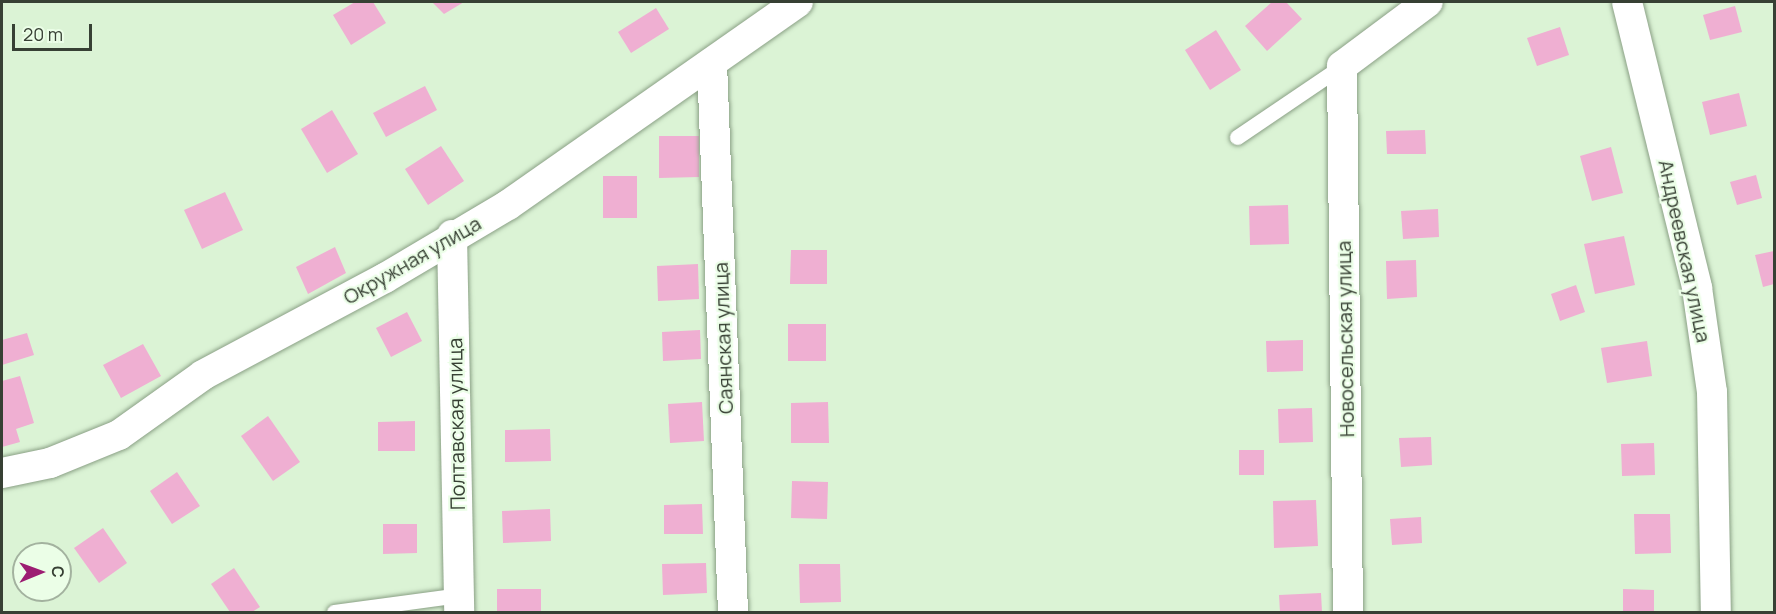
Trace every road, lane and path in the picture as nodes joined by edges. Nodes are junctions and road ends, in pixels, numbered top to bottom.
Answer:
1 (798, 2) edge
2 (1428, 2) edge
3 (1628, 2) edge
4 (712, 63) junction
5 (1342, 66) junction
6 (1237, 137) dead end
7 (452, 235) junction
8 (2, 473) edge
9 (459, 604) edge
10 (334, 612) edge
11 (733, 612) edge
12 (1348, 612) edge
13 (1716, 612) edge

1 - 4 street, Окружная улица
2 - 5 street
3 - 13 street, Андреевская улица
4 - 7 street, Окружная улица
4 - 11 street, Саянская улица
5 - 6 lane
5 - 12 street, Новосельская улица
7 - 8 street, Окружная улица
7 - 9 street, Полтавская улица
9 - 10 lane

